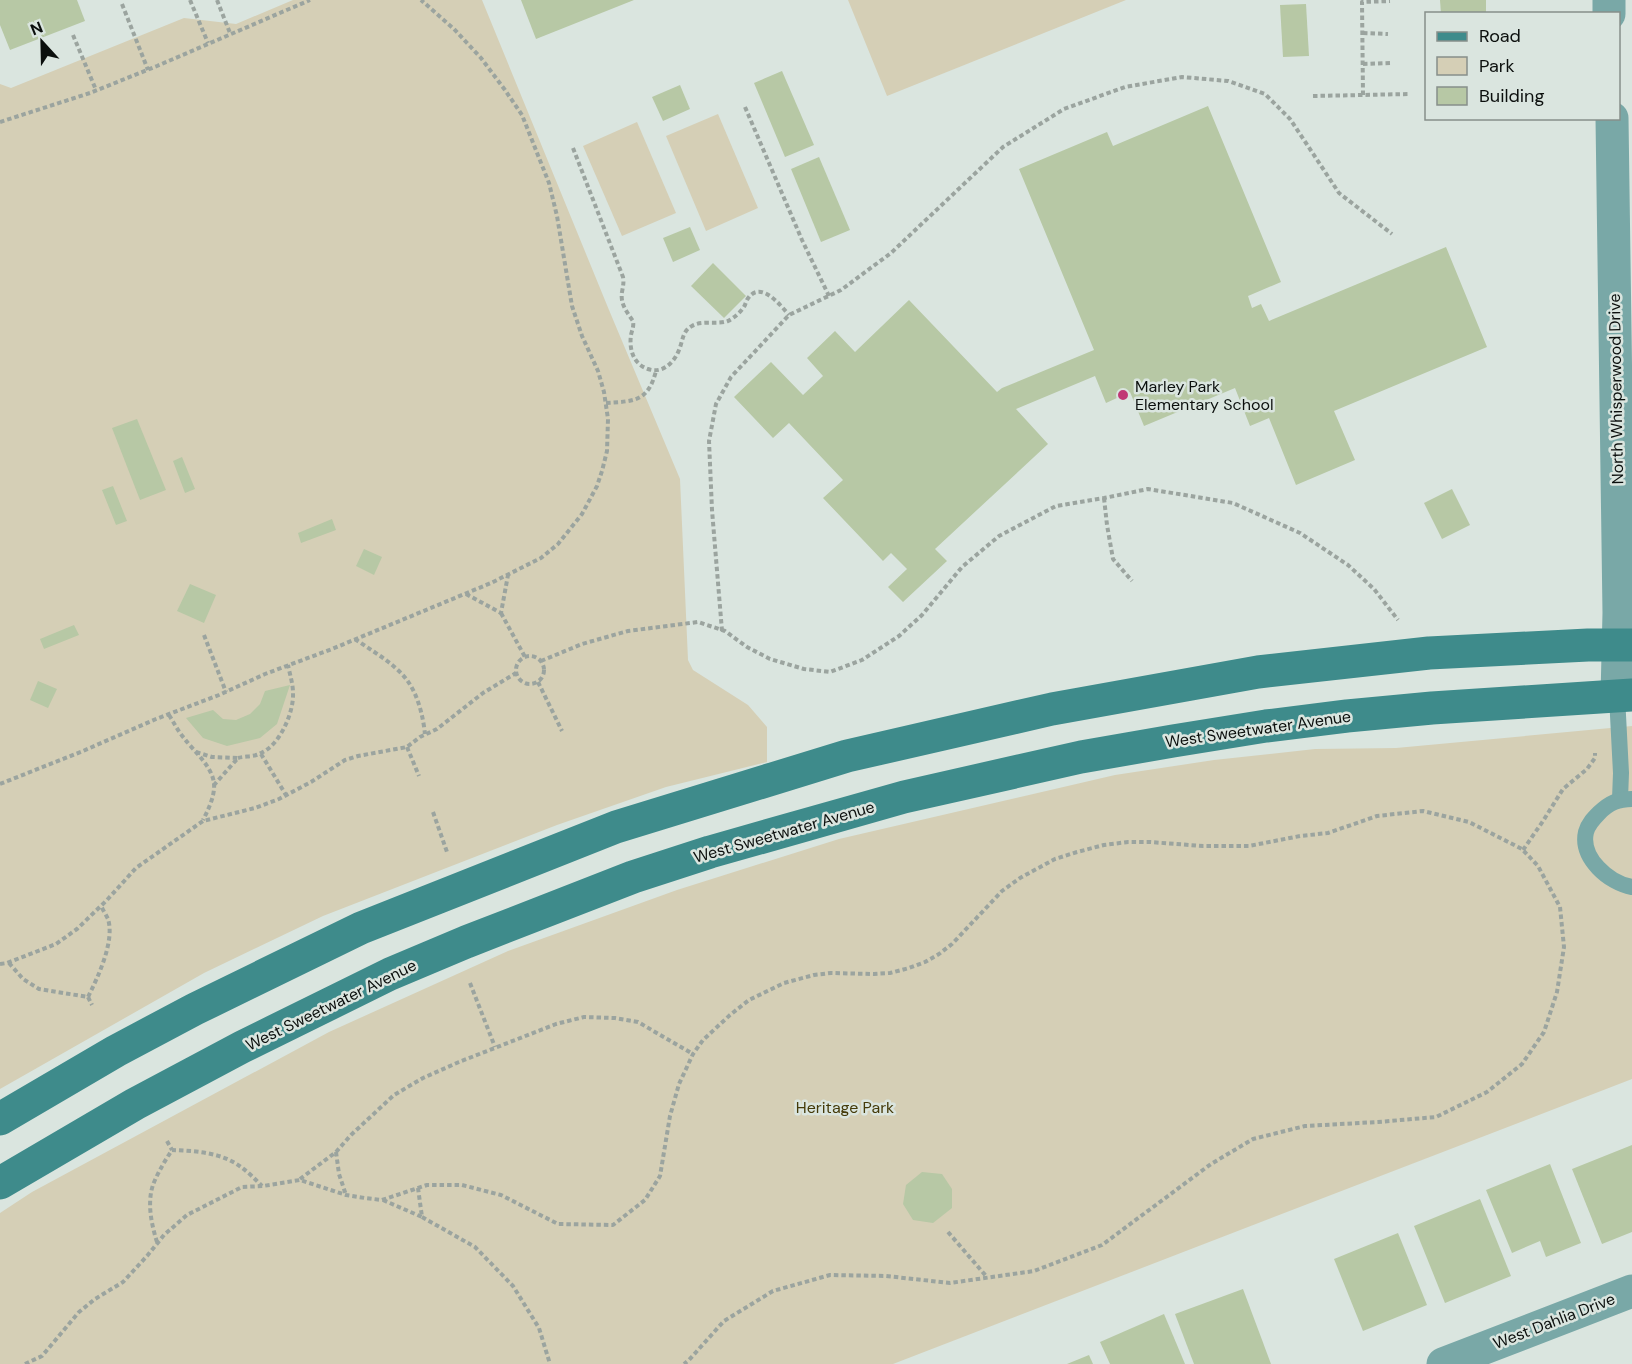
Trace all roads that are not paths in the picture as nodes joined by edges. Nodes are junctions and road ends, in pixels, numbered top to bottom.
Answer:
1 (1612, 120) edge
2 (1625, 645) edge
3 (1624, 695) edge
4 (1626, 799) edge
5 (1632, 886) edge
6 (0, 1119) edge
7 (0, 1183) edge
8 (1632, 1291) edge
9 (1443, 1364) edge

1 - 2 street, North Whisperwood Drive
2 - 3 street, North Whisperwood Drive
2 - 6 street
3 - 4 lane
3 - 7 street, West Sweetwater Avenue
4 - 5 lane
8 - 9 street, West Dahlia Drive

